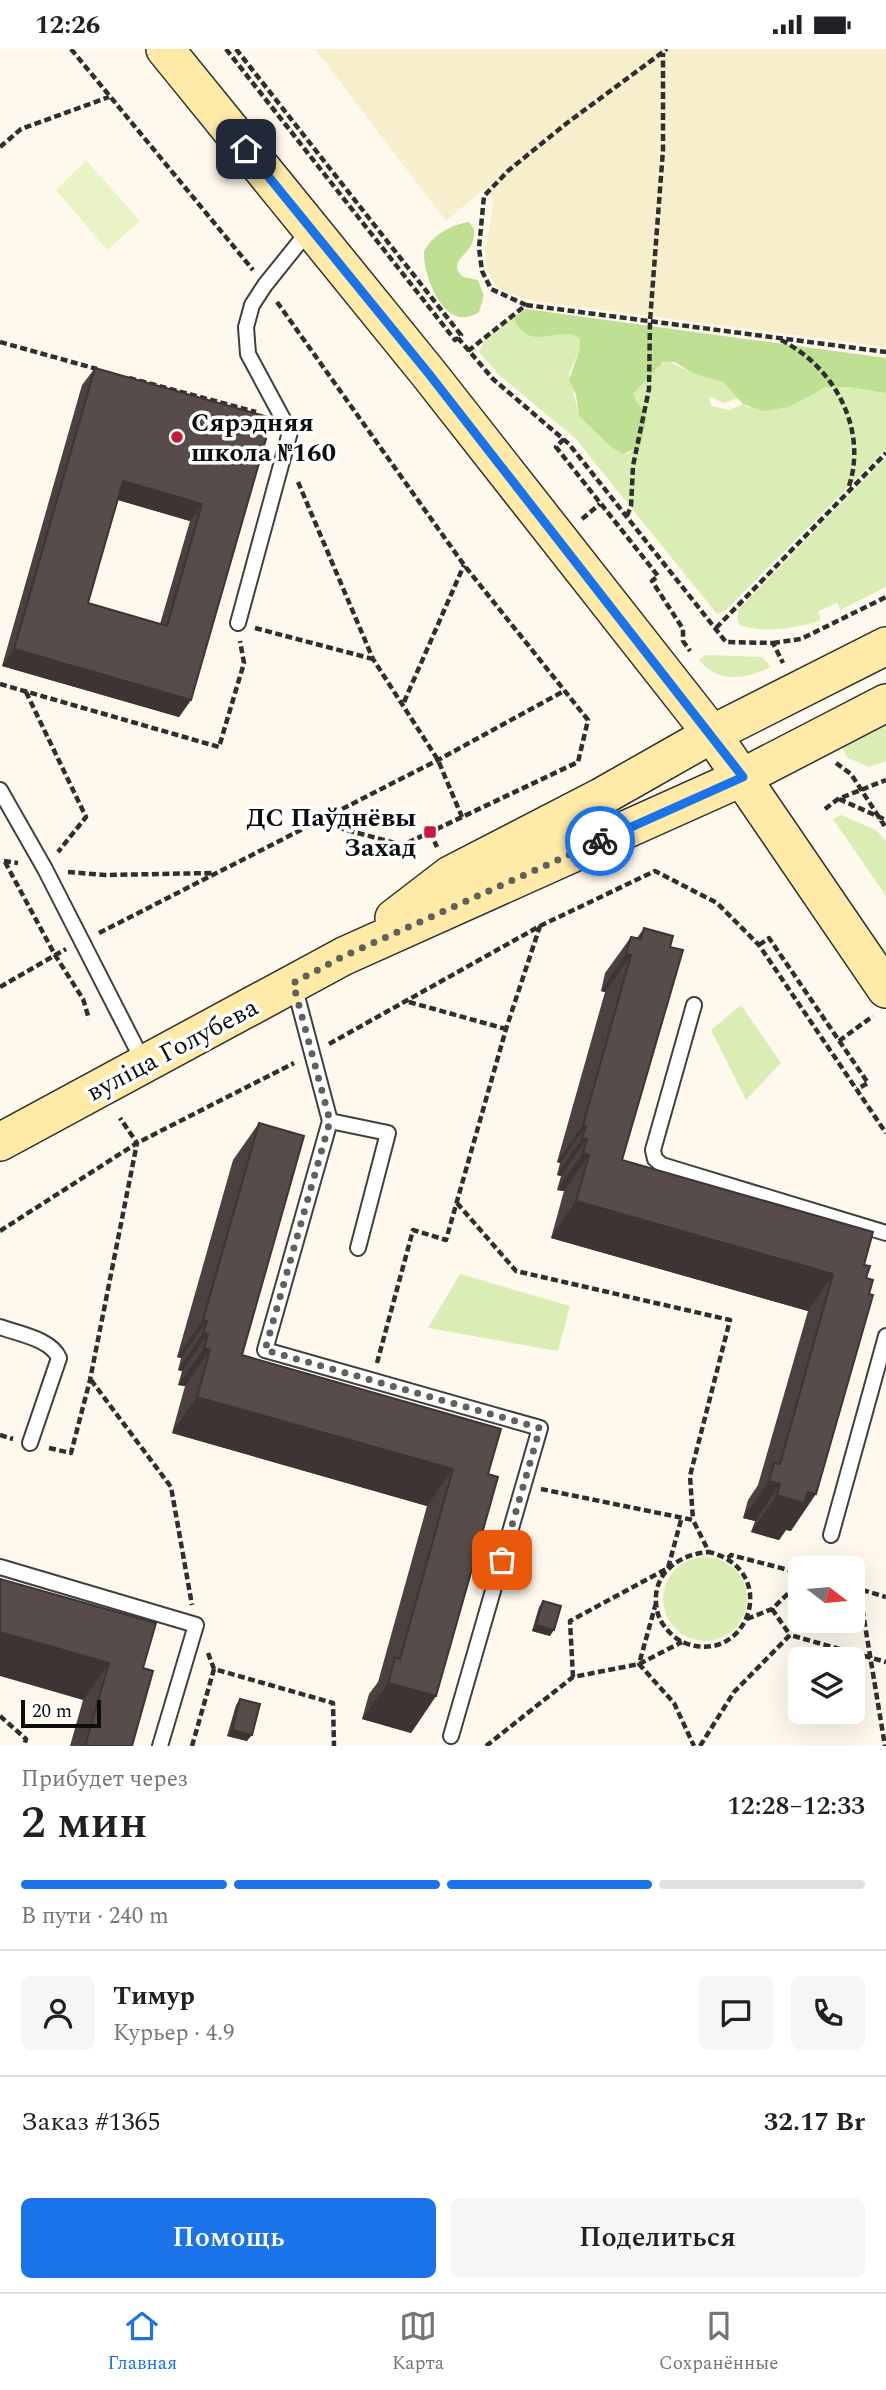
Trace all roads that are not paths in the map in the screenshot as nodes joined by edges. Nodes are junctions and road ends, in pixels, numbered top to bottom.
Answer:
1 (165, 49) edge
2 (310, 229) junction
3 (237, 623) road end
4 (886, 646) edge
5 (886, 703) edge
6 (712, 734) junction
7 (743, 777) junction
8 (0, 790) edge
9 (344, 956) junction
10 (293, 983) junction
11 (881, 1001) edge
12 (694, 1005) dead end
13 (144, 1063) junction
14 (330, 1121) junction
15 (0, 1142) edge
16 (886, 1233) edge
17 (358, 1248) dead end
18 (0, 1327) edge
19 (886, 1336) edge
20 (30, 1443) road end
21 (831, 1535) dead end
22 (0, 1567) edge
23 (452, 1736) dead end
24 (160, 1746) edge

1 - 2 main road
2 - 3 lane
2 - 6 main road
4 - 6 main road, вуліца Голубева
5 - 7 main road, вуліца Голубева
6 - 7 main road
6 - 9 main road, вуліца Голубева
7 - 9 main road, вуліца Голубева
7 - 11 main road
8 - 13 lane
9 - 10 main road, вуліца Голубева
10 - 13 main road, вуліца Голубева
10 - 14 lane
12 - 16 lane
13 - 15 main road, вуліца Голубева
14 - 17 lane
14 - 23 lane
18 - 20 lane
19 - 21 lane
22 - 24 lane

